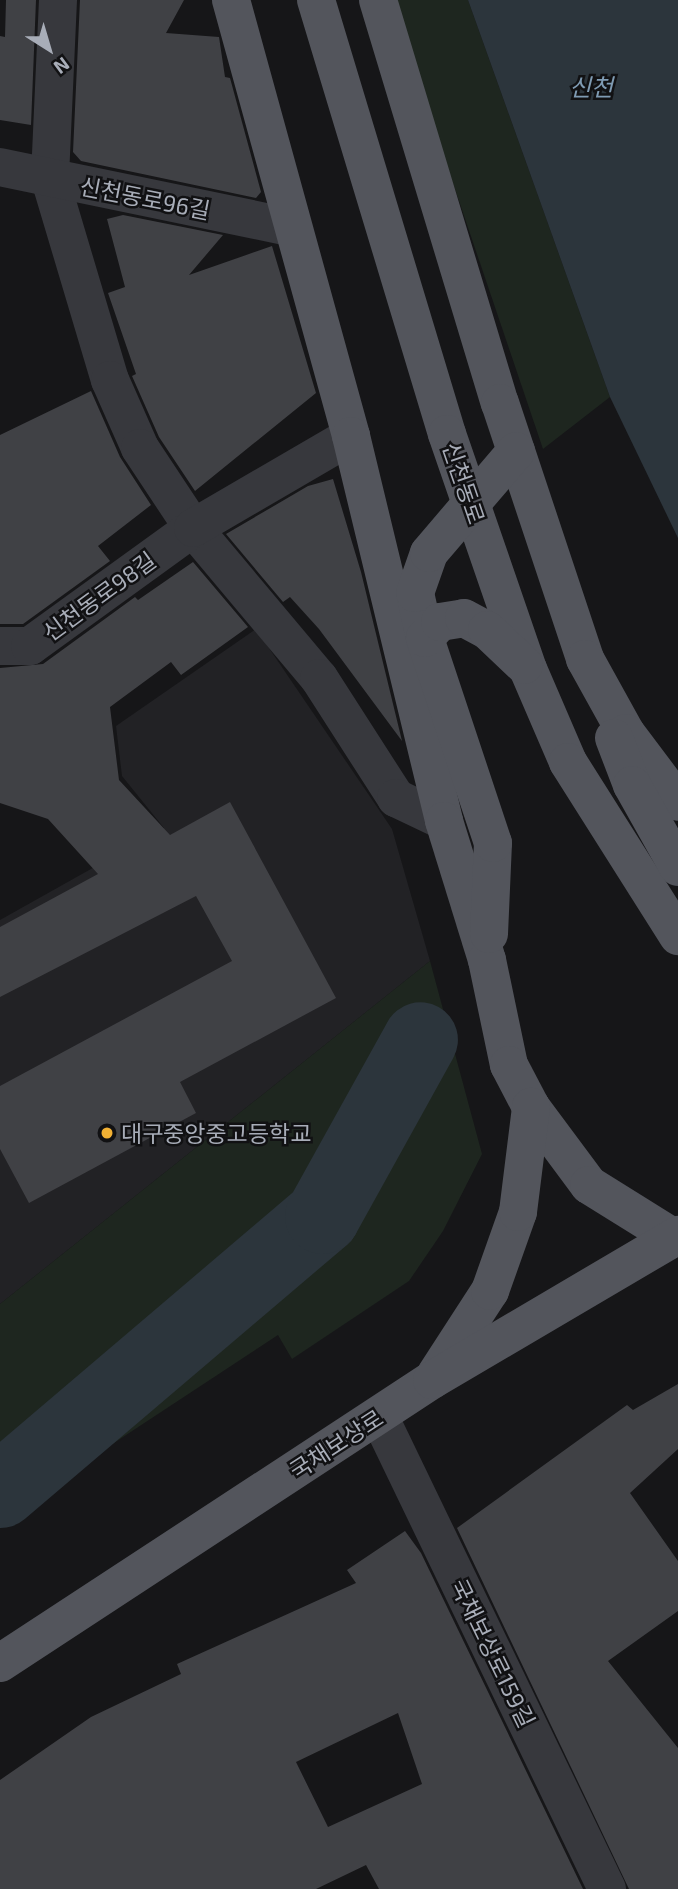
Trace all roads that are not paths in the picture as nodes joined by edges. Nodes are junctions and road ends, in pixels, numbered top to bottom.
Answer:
1 (58, 0) edge
2 (231, 0) edge
3 (316, 0) edge
4 (378, 0) edge
5 (0, 167) edge
6 (50, 179) junction
7 (290, 227) junction
8 (351, 436) junction
9 (516, 451) junction
10 (472, 508) junction
11 (193, 528) junction
12 (425, 638) junction
13 (0, 646) edge
14 (585, 659) junction
15 (528, 669) junction
16 (678, 802) edge
17 (444, 821) junction
18 (678, 867) edge
19 (678, 936) edge
20 (487, 960) junction
21 (531, 1107) junction
22 (676, 1236) edge
23 (432, 1380) junction
24 (379, 1416) junction
25 (0, 1663) edge
26 (607, 1889) edge

1 - 6 street
2 - 7 main road
3 - 10 main road, 신천동로
4 - 9 main road
5 - 6 street, 신천동로96길
6 - 7 street, 신천동로96길
6 - 11 street
7 - 8 main road
8 - 11 street, 신천동로98길
8 - 17 main road
9 - 10 main road
9 - 14 main road
10 - 12 main road
10 - 15 main road, 신천동로
11 - 13 street, 신천동로98길
11 - 17 street
12 - 15 main road
12 - 20 main road
14 - 16 main road
14 - 18 main road
15 - 19 main road, 신천동로
17 - 20 main road
20 - 21 main road
21 - 22 main road
21 - 23 main road
22 - 23 main road, 국채보상로
23 - 24 main road, 국채보상로
24 - 25 main road, 국채보상로
24 - 26 street, 국채보상로159길

